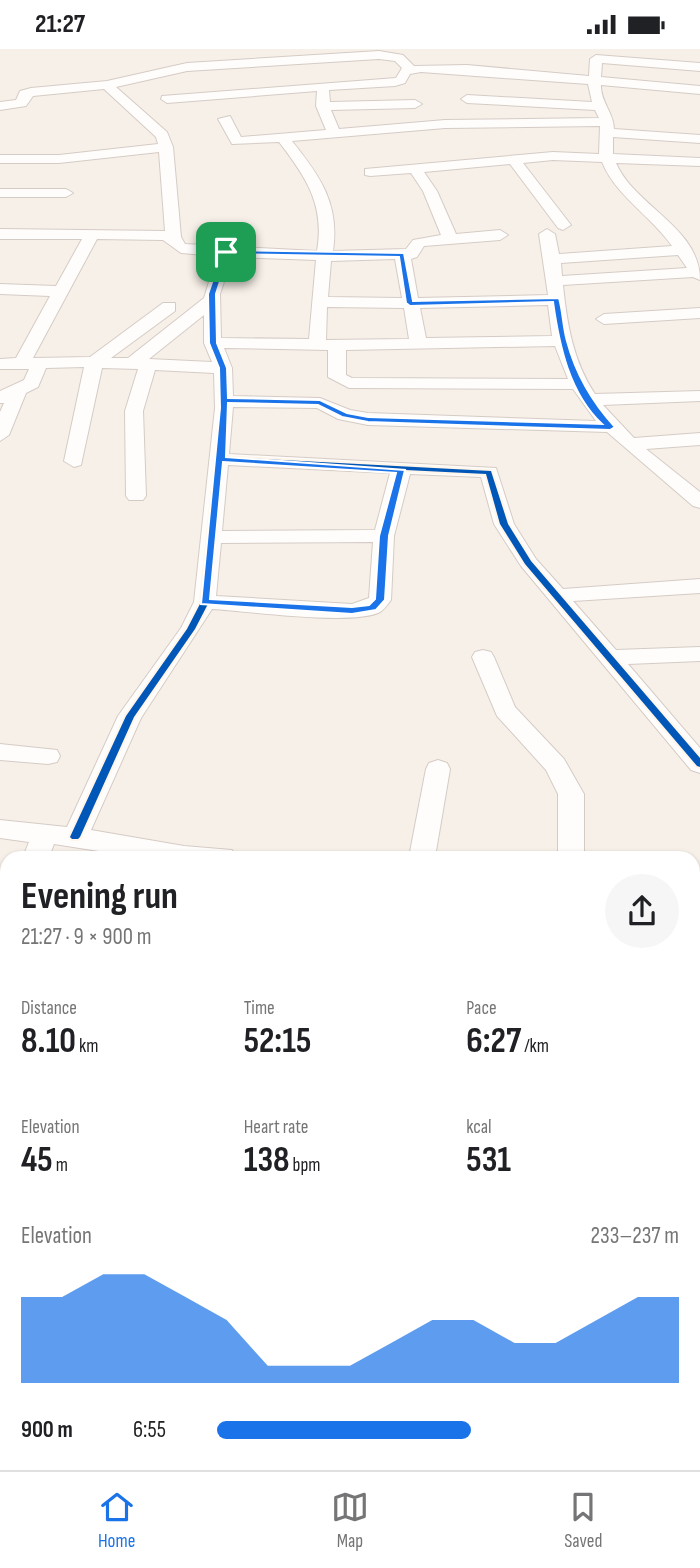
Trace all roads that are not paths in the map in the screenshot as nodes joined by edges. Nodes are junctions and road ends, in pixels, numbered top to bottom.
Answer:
1 (597, 52) edge
2 (393, 53) edge
3 (298, 54) edge
4 (700, 67) edge
5 (410, 69) junction
6 (594, 80) junction
7 (107, 85) junction
8 (323, 87) junction
9 (700, 90) edge
10 (167, 99) dead end
11 (467, 99) dead end
12 (415, 104) dead end
13 (0, 106) edge
14 (323, 106) junction
15 (599, 106) junction
16 (226, 119) dead end
17 (607, 128) junction
18 (335, 135) junction
19 (284, 139) junction
20 (700, 139) edge
21 (166, 147) junction
22 (606, 156) junction
23 (0, 159) edge
24 (514, 160) junction
25 (700, 162) edge
26 (414, 167) junction
27 (370, 172) dead end
28 (0, 193) edge
29 (66, 193) dead end
30 (563, 225) dead end
31 (0, 234) edge
32 (92, 234) junction
33 (500, 235) dead end
34 (547, 235) dead end
35 (173, 237) junction
36 (450, 238) junction
37 (681, 250) junction
38 (226, 252) junction
39 (402, 255) junction
40 (326, 256) junction
41 (554, 259) junction
42 (698, 273) edge
43 (0, 289) edge
44 (555, 290) junction
45 (62, 291) junction
46 (212, 300) junction
47 (320, 302) junction
48 (410, 303) junction
49 (169, 307) dead end
50 (700, 313) edge
51 (604, 319) dead end
52 (562, 341) junction
53 (213, 343) junction
54 (419, 344) junction
55 (317, 345) junction
56 (337, 345) junction
57 (94, 362) junction
58 (31, 363) junction
59 (0, 364) edge
60 (140, 364) junction
61 (223, 368) junction
62 (577, 384) junction
63 (9, 395) edge
64 (700, 395) edge
65 (588, 400) junction
66 (224, 401) junction
67 (610, 427) junction
68 (0, 435) edge
69 (700, 439) edge
70 (630, 444) junction
71 (221, 459) junction
72 (74, 461) dead end
73 (401, 470) junction
74 (136, 496) dead end
75 (700, 502) edge
76 (384, 536) junction
77 (213, 537) junction
78 (700, 586) edge
79 (557, 596) junction
80 (205, 602) junction
81 (700, 654) edge
82 (483, 657) dead end
83 (609, 658) junction
84 (0, 752) edge
85 (48, 756) dead end
86 (700, 764) edge
87 (438, 769) dead end
88 (0, 828) edge
89 (75, 837) junction
90 (41, 846) edge
91 (151, 851) edge
92 (423, 851) edge
93 (571, 851) edge

1 - 4 street
1 - 6 street
2 - 3 street
2 - 5 street
3 - 7 street
5 - 6 street
5 - 8 street
6 - 9 street
6 - 15 street
7 - 13 street
7 - 21 street
8 - 10 street
8 - 14 street
11 - 15 street
12 - 14 street
14 - 18 street
15 - 17 street
16 - 19 street
17 - 18 street
17 - 20 street
17 - 22 street
18 - 19 street
19 - 40 street
21 - 23 street
21 - 35 street
22 - 24 street
22 - 25 street
22 - 37 street
24 - 26 street
24 - 30 street
26 - 27 street
26 - 36 street
28 - 29 street
31 - 32 street
32 - 35 street
32 - 45 street
33 - 36 street
34 - 41 street
35 - 38 street
36 - 39 street
37 - 41 street
37 - 42 street
38 - 40 street
38 - 46 street
39 - 40 street
39 - 48 street
40 - 47 street
41 - 44 street
42 - 44 street
43 - 45 street
44 - 48 street
44 - 52 street
45 - 58 street
46 - 53 street
46 - 60 street
47 - 48 street
47 - 55 street
48 - 54 street
49 - 57 street
50 - 51 street
52 - 54 street
52 - 62 street
53 - 55 street
53 - 61 street
54 - 56 street
55 - 56 street
56 - 62 street
57 - 58 street
57 - 60 street
57 - 72 street
58 - 59 street
58 - 63 street
60 - 61 street
60 - 74 street
61 - 66 street
62 - 65 street
63 - 68 street
64 - 65 street
65 - 67 street
66 - 67 street
66 - 71 street
67 - 70 street
69 - 70 street
70 - 75 street
71 - 73 street
71 - 77 street
73 - 76 street
73 - 79 street
76 - 77 street
76 - 80 street
77 - 80 street
78 - 79 street
79 - 83 street
80 - 89 street
81 - 83 street
82 - 93 street
83 - 86 street
84 - 85 street
87 - 92 street
88 - 90 street
89 - 90 street
89 - 91 street

